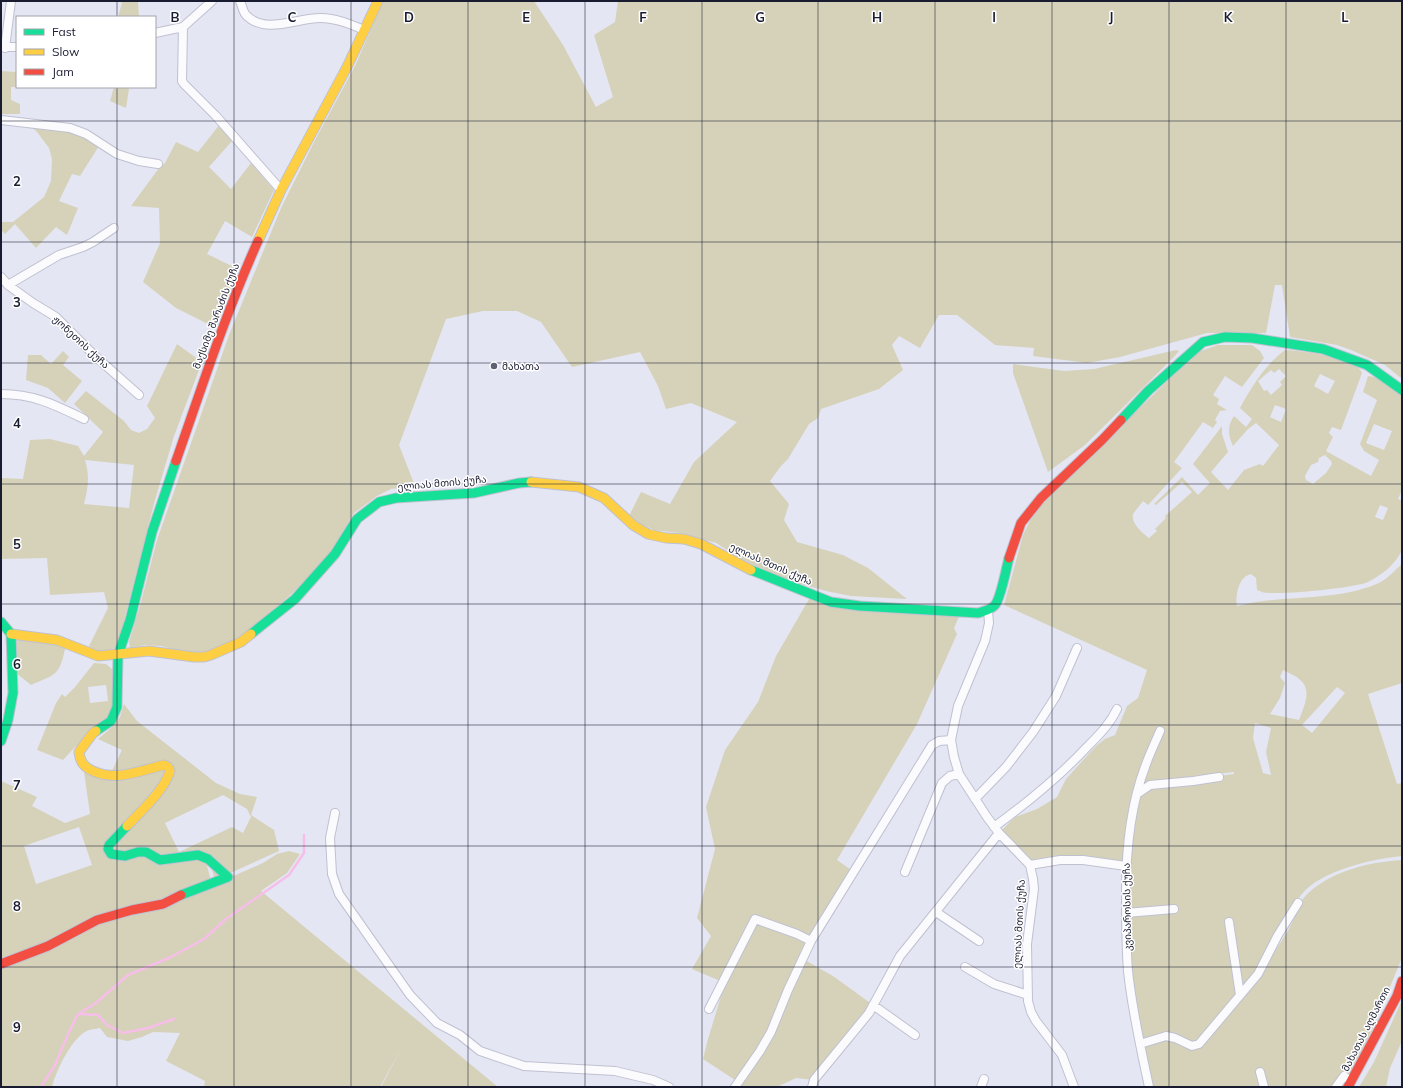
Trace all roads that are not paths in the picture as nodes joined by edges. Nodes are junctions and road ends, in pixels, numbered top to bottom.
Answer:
1 (12, 1) edge
2 (212, 1) edge
3 (240, 1) edge
4 (378, 1) edge
5 (184, 27) junction
6 (364, 30) junction
7 (156, 33) edge
8 (3, 47) edge
9 (16, 47) edge
10 (1, 120) edge
11 (158, 164) dead end
12 (281, 190) junction
13 (114, 228) dead end
14 (1, 277) edge
15 (8, 284) junction
16 (1402, 390) edge
17 (1, 394) edge
18 (139, 395) dead end
19 (84, 419) dead end
20 (988, 610) junction
21 (1, 622) edge
22 (11, 634) junction
23 (1077, 648) dead end
24 (118, 655) junction
25 (1117, 709) dead end
26 (1160, 731) dead end
27 (951, 740) junction
28 (1, 741) edge
29 (959, 774) junction
30 (1219, 777) dead end
31 (1137, 794) junction
32 (976, 799) junction
33 (335, 814) dead end
34 (996, 830) junction
35 (1030, 866) junction
36 (1126, 866) junction
37 (905, 872) dead end
38 (1298, 903) dead end
39 (1174, 909) dead end
40 (936, 912) junction
41 (1126, 913) junction
42 (1229, 922) dead end
43 (811, 941) junction
44 (979, 941) dead end
45 (1, 964) edge
46 (965, 967) dead end
47 (1402, 981) edge
48 (1028, 995) junction
49 (1240, 996) junction
50 (873, 1005) junction
51 (709, 1009) dead end
52 (915, 1035) dead end
53 (1140, 1044) junction
54 (1260, 1072) dead end
55 (1350, 1084) edge
56 (669, 1087) edge
57 (735, 1087) edge
58 (812, 1087) edge
59 (1074, 1087) edge
60 (1149, 1087) edge
61 (1264, 1087) edge
62 (1336, 1087) edge

1 - 8 street
2 - 5 street
3 - 6 street
4 - 6 street, მაქსიმე შარაძის ქუჩა
5 - 7 street
5 - 12 street
6 - 12 street, მაქსიმე შარაძის ქუჩა
8 - 9 street
10 - 11 street
12 - 24 street, მაქსიმე შარაძის ქუჩა
13 - 15 street
14 - 15 street, ჟონეთის ქუჩა
15 - 18 street, ჟონეთის ქუჩა
16 - 20 street
17 - 19 street
20 - 24 street, ელიას მთის ქუჩა
20 - 27 street, ელიას მთის ქუჩა
21 - 22 street
22 - 24 street, ელიას მთის ქუჩა
22 - 28 street
23 - 32 street
24 - 45 street, მაქსიმე შარაძის ქუჩა
25 - 34 street
26 - 31 street, კვიპაროსის ქუჩა
27 - 29 street, ელიას მთის ქუჩა
27 - 43 street
29 - 32 street, ელიას მთის ქუჩა
29 - 37 street
30 - 31 street
31 - 36 street, კვიპაროსის ქუჩა
32 - 34 street, ელიას მთის ქუჩა
33 - 56 street
34 - 35 street, ელიას მთის ქუჩა
34 - 40 street
35 - 36 street
35 - 48 street, ელიას მთის ქუჩა
36 - 41 street, კვიპაროსის ქუჩა
38 - 49 street
39 - 41 street
40 - 44 street
40 - 50 street
41 - 53 street, კვიპაროსის ქუჩა
42 - 49 street
43 - 51 street
43 - 57 street
46 - 48 street
47 - 55 street, მახათას აღმართი
48 - 59 street, ელიას მთის ქუჩა
49 - 53 street
50 - 52 street
50 - 58 street
53 - 60 street, კვიპაროსის ქუჩა
54 - 61 street
55 - 62 street

